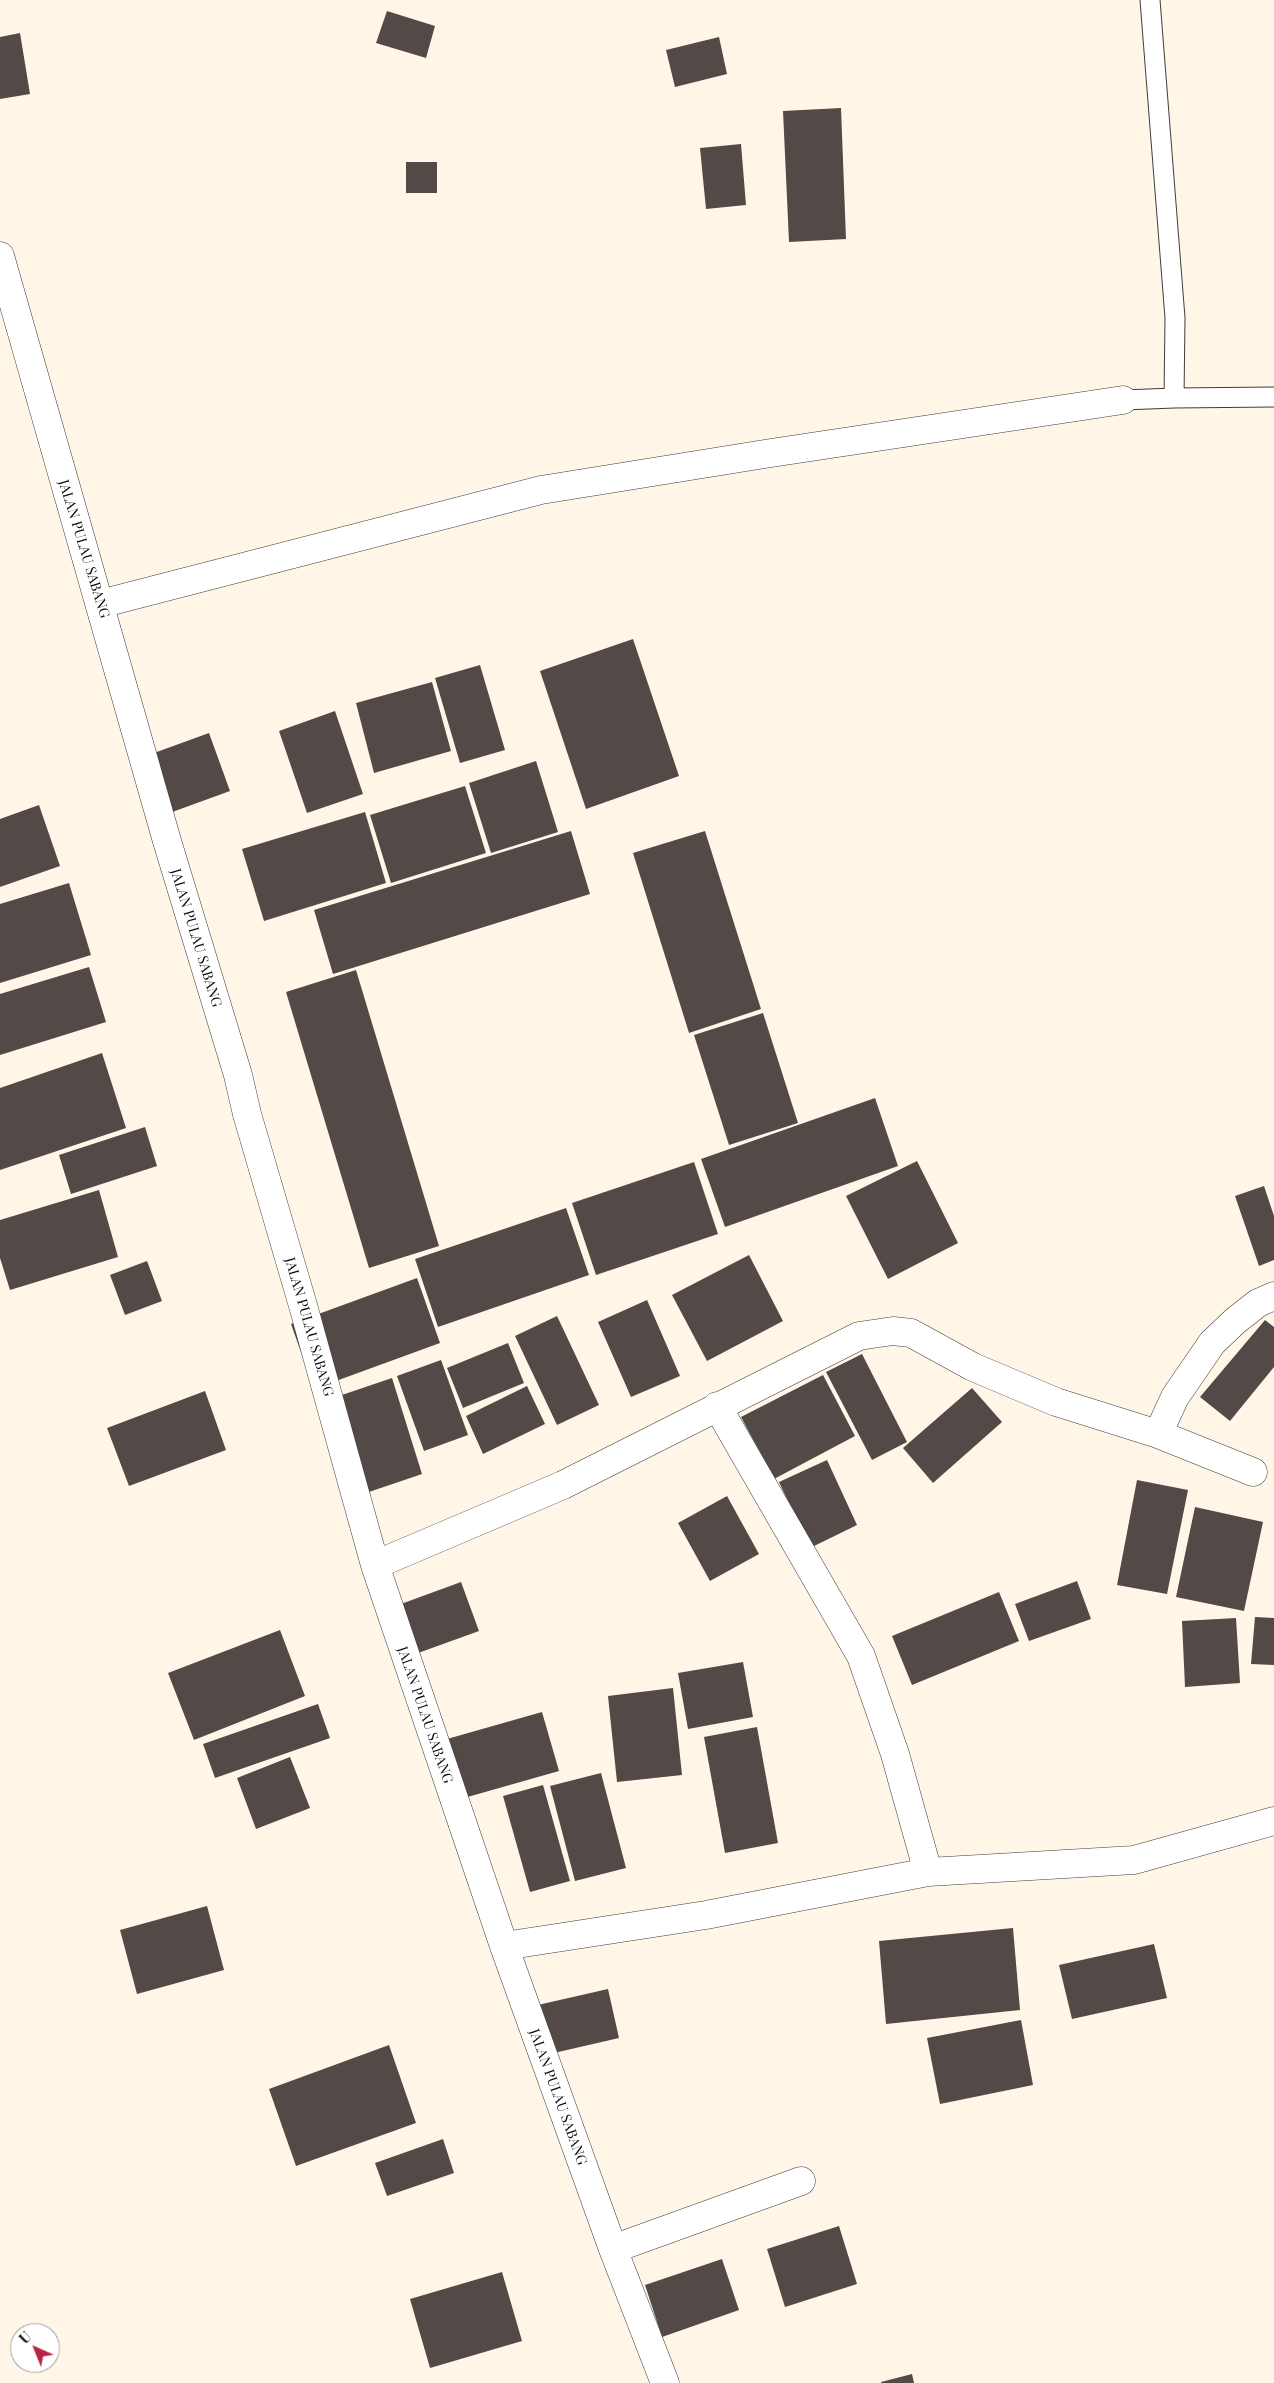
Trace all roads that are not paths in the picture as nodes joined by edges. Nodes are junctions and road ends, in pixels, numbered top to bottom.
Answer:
1 (1150, 0) edge
2 (0, 256) edge
3 (1274, 396) edge
4 (1174, 398) junction
5 (1123, 400) joint
6 (100, 604) junction
7 (1274, 1296) edge
8 (717, 1406) junction
9 (1158, 1434) junction
10 (1253, 1472) dead end
11 (374, 1565) junction
12 (1274, 1821) edge
13 (928, 1872) junction
14 (504, 1946) junction
15 (801, 2181) dead end
16 (613, 2249) junction
17 (665, 2383) edge

1 - 4 lane
2 - 6 street, JALAN PULAU SABANG
3 - 4 lane
4 - 5 lane
5 - 6 street
6 - 11 street, JALAN PULAU SABANG
7 - 9 street
8 - 9 street
8 - 11 street
8 - 13 street
9 - 10 street
11 - 14 street, JALAN PULAU SABANG
12 - 13 street
13 - 14 street
14 - 16 street, JALAN PULAU SABANG
15 - 16 street
16 - 17 street, JALAN PULAU SABANG

